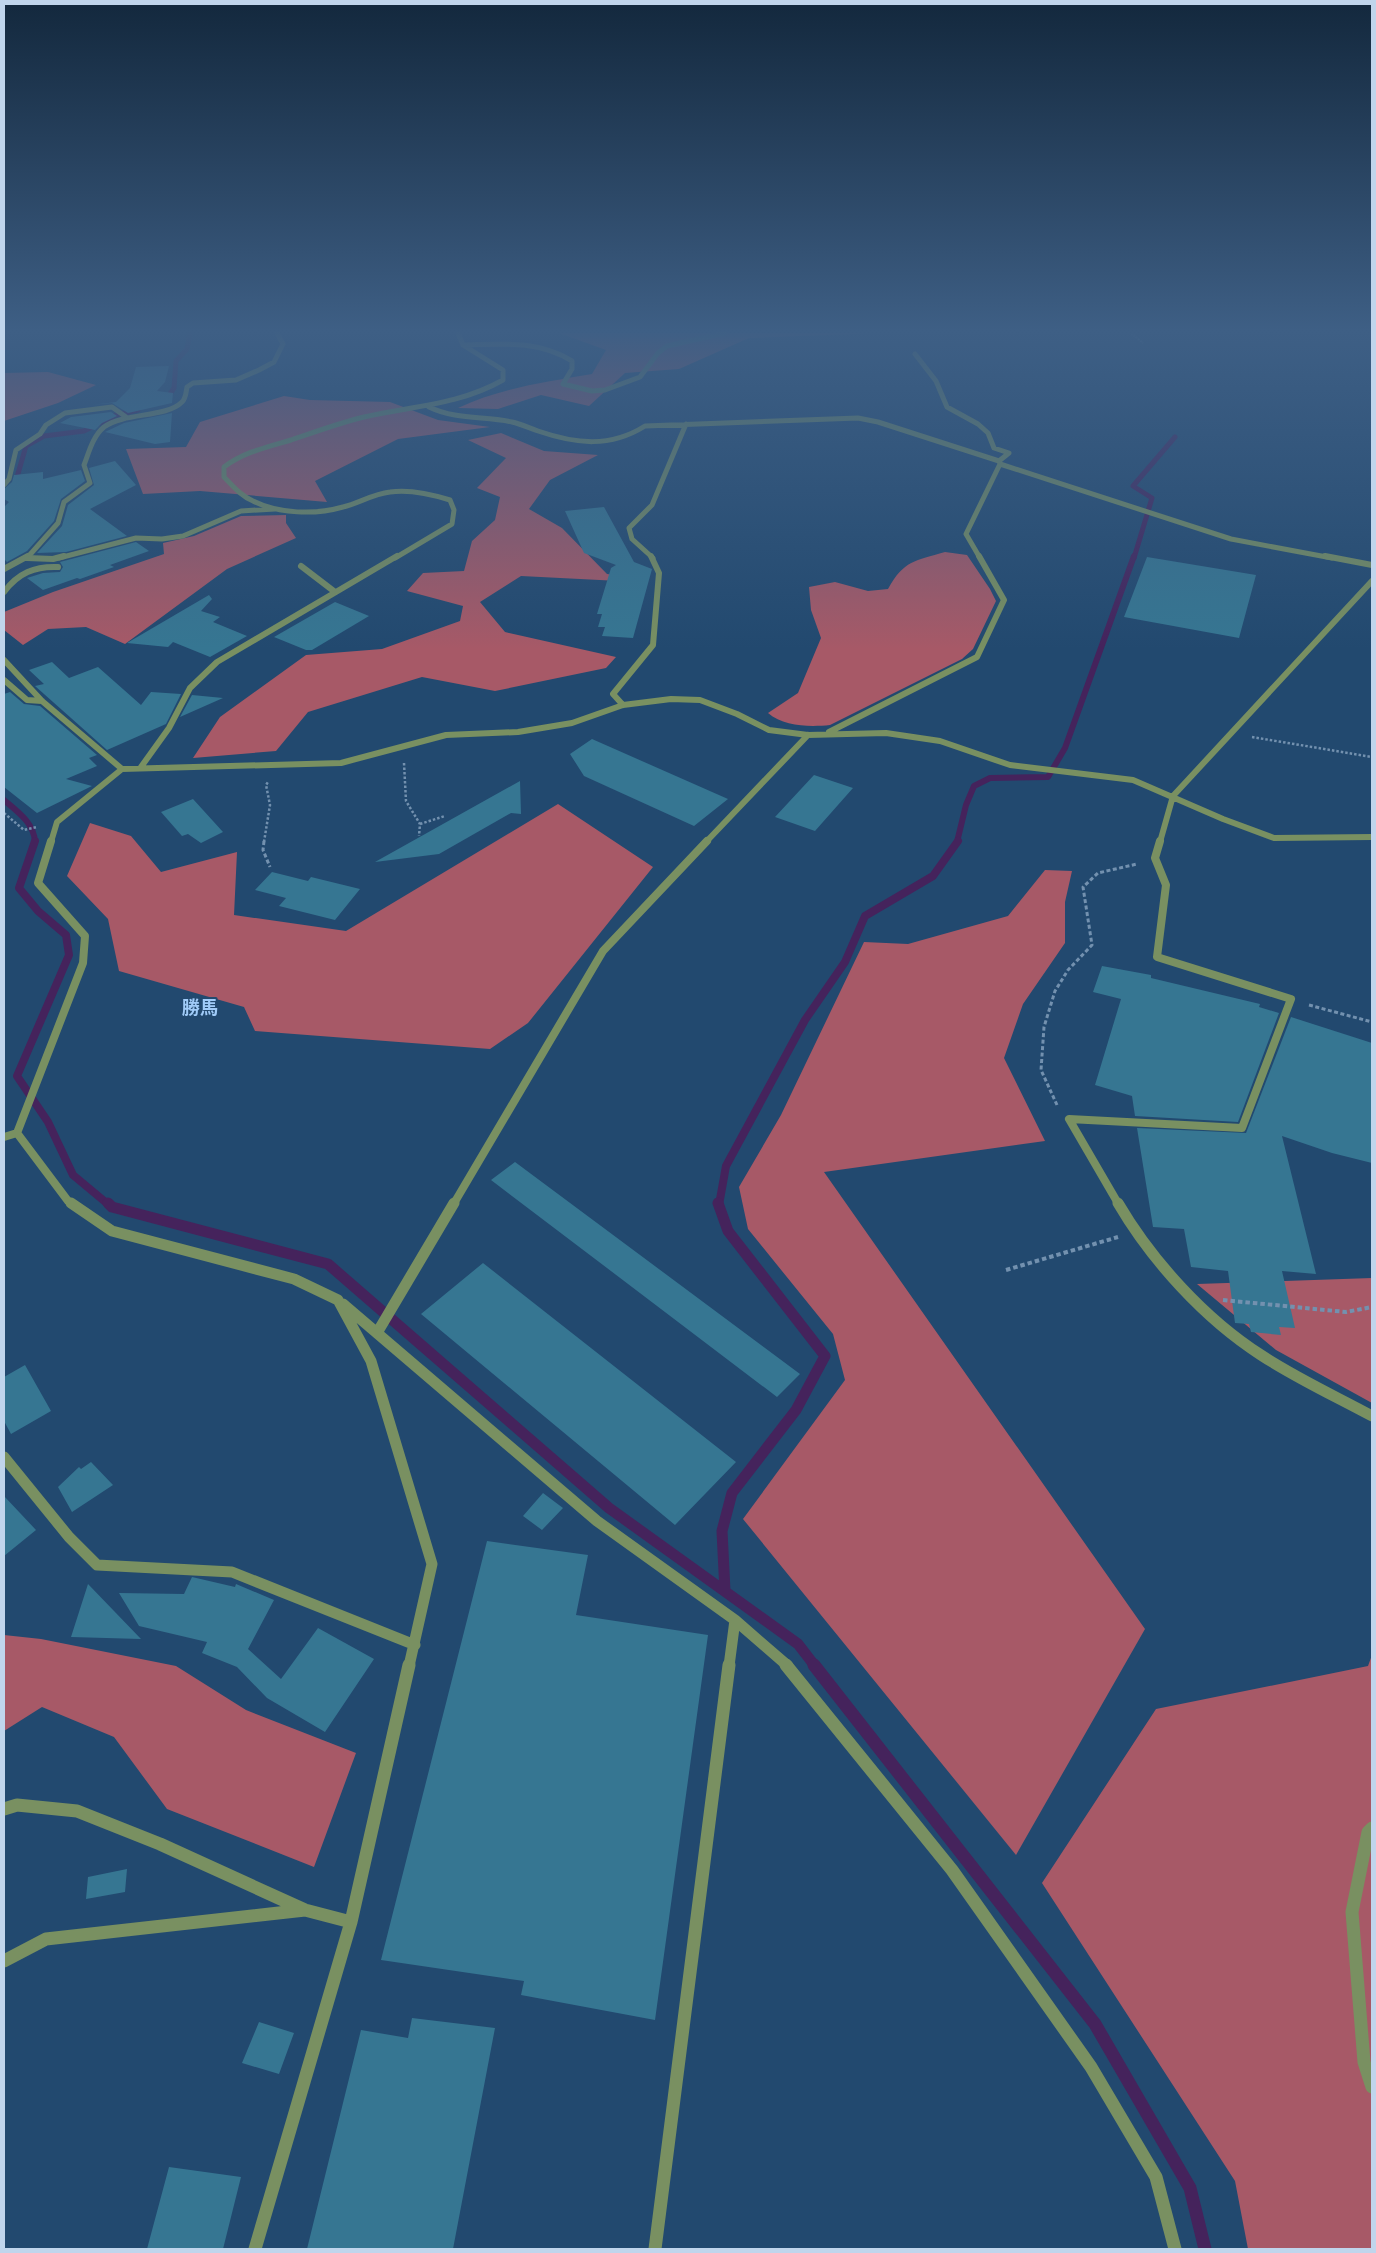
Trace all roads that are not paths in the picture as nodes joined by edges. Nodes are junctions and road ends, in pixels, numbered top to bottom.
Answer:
1 (34, 438) edge
2 (96, 438) edge
3 (298, 438) edge
4 (560, 438) edge
5 (625, 438) edge
6 (680, 438) edge
7 (922, 438) edge
8 (990, 438) edge
9 (1000, 463) junction
10 (4, 486) edge
11 (278, 509) junction
12 (27, 558) junction
13 (1372, 565) edge
14 (300, 566) dead end
15 (58, 567) dead end
16 (4, 568) edge
17 (1372, 581) edge
18 (4, 592) edge
19 (335, 592) junction
20 (4, 660) edge
21 (4, 680) edge
22 (42, 701) junction
23 (623, 705) junction
24 (827, 734) junction
25 (808, 735) junction
26 (141, 767) junction
27 (122, 769) junction
28 (1174, 796) junction
29 (1372, 837) edge
30 (17, 1133) junction
31 (4, 1137) edge
32 (338, 1300) junction
33 (377, 1333) junction
34 (1372, 1416) edge
35 (4, 1457) edge
36 (735, 1620) junction
37 (415, 1645) junction
38 (4, 1809) edge
39 (1372, 1828) edge
40 (305, 1910) junction
41 (351, 1922) junction
42 (4, 1961) edge
43 (1372, 2087) edge
44 (255, 2249) edge
45 (655, 2249) edge
46 (1175, 2249) edge

1 - 10 street
2 - 12 street
3 - 11 street
4 - 5 street
6 - 23 street
7 - 9 street
8 - 9 street
9 - 13 street
9 - 24 street
11 - 12 street
11 - 19 street
12 - 16 street
14 - 19 street
15 - 18 street
17 - 28 street
19 - 26 street
20 - 22 street
21 - 22 street
22 - 27 street
23 - 25 street
23 - 26 street
24 - 25 street
24 - 28 street
25 - 33 street
26 - 27 street
27 - 30 street
28 - 29 street
28 - 34 street
30 - 31 street
30 - 32 street
32 - 33 street
32 - 37 street
33 - 36 street
35 - 37 street
36 - 45 street
36 - 46 street
37 - 41 street
38 - 40 street
39 - 43 street
40 - 41 street
40 - 42 street
41 - 44 street

